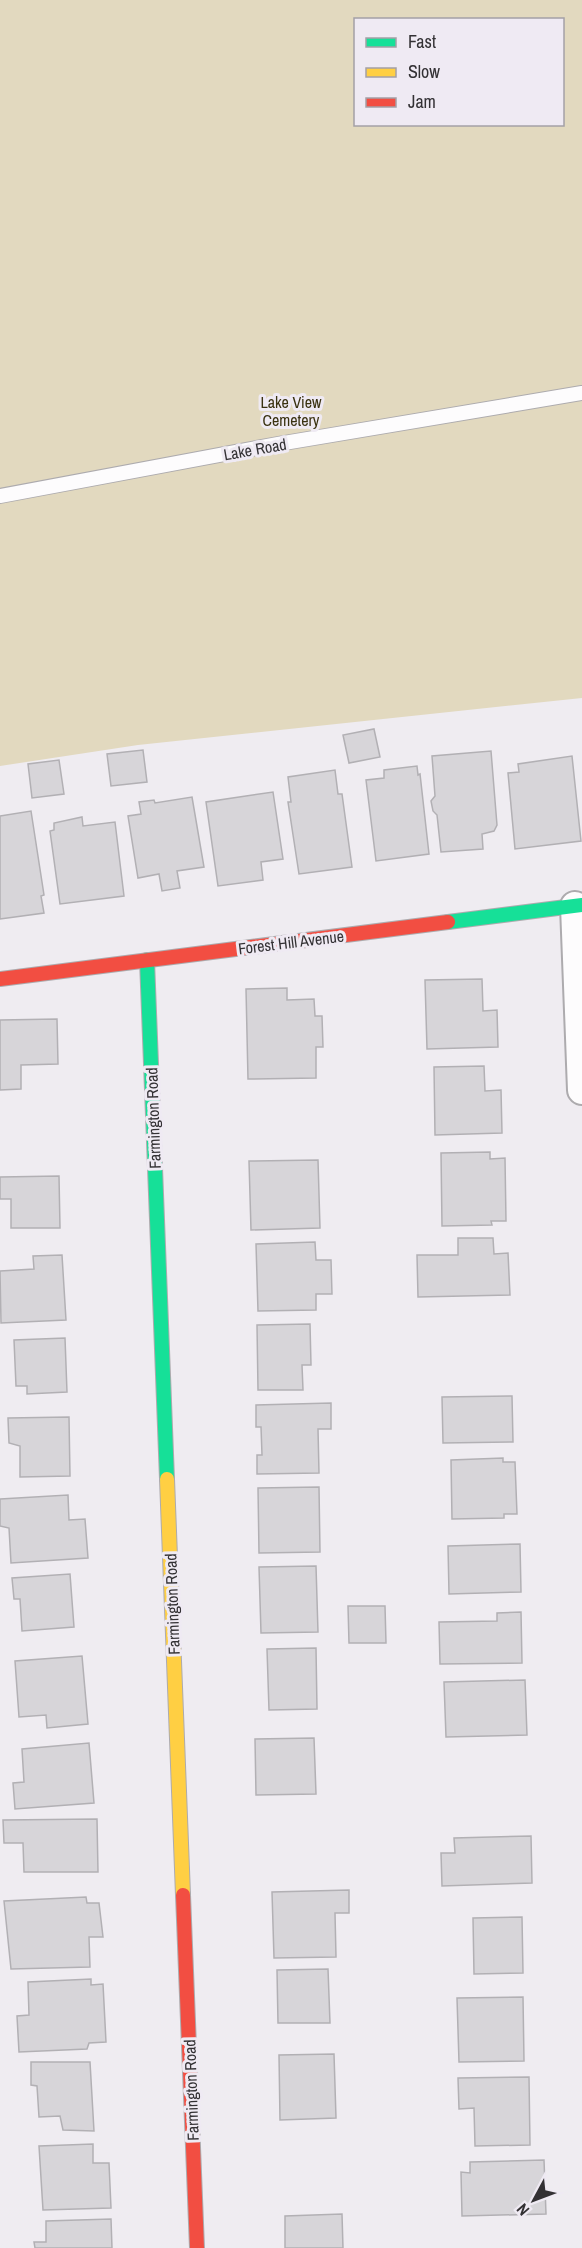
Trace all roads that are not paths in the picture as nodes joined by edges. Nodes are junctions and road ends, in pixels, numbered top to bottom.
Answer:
1 (582, 393) edge
2 (0, 496) edge
3 (579, 905) edge
4 (147, 960) junction
5 (0, 979) edge
6 (582, 1090) edge
7 (198, 2248) edge

1 - 2 lane, Lake Road
3 - 4 street, Forest Hill Avenue
3 - 6 street
4 - 5 street, Forest Hill Avenue
4 - 7 street, Farmington Road

